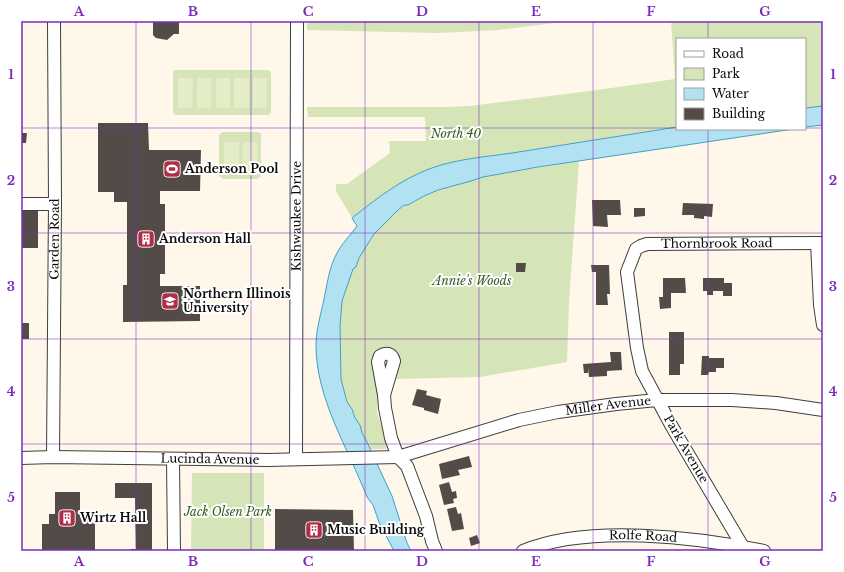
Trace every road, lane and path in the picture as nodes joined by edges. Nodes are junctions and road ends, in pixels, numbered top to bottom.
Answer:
1 (54, 21) edge
2 (297, 21) edge
3 (21, 204) edge
4 (55, 204) junction
5 (820, 243) edge
6 (627, 272) joint
7 (823, 325) edge
8 (384, 394) dead end
9 (657, 400) junction
10 (823, 410) edge
11 (53, 457) junction
12 (398, 457) junction
13 (21, 458) edge
14 (173, 459) junction
15 (296, 459) junction
16 (743, 549) edge
17 (174, 551) edge
18 (436, 551) edge
19 (523, 551) edge
20 (764, 551) edge

1 - 4 street, Garden Road
2 - 15 street, Kishwaukee Drive
3 - 4 street
4 - 11 street, Garden Road
5 - 6 street, Thornbrook Road
5 - 7 street
6 - 9 street, Park Avenue
8 - 12 street
9 - 10 street, Miller Avenue
9 - 12 street, Miller Avenue
9 - 16 street, Park Avenue
11 - 13 street, Lucinda Avenue
11 - 14 street, Lucinda Avenue
12 - 15 street, Lucinda Avenue
12 - 18 street
14 - 15 street, Lucinda Avenue
14 - 17 street
16 - 19 street, Rolfe Road
16 - 20 street, Rolfe Road

